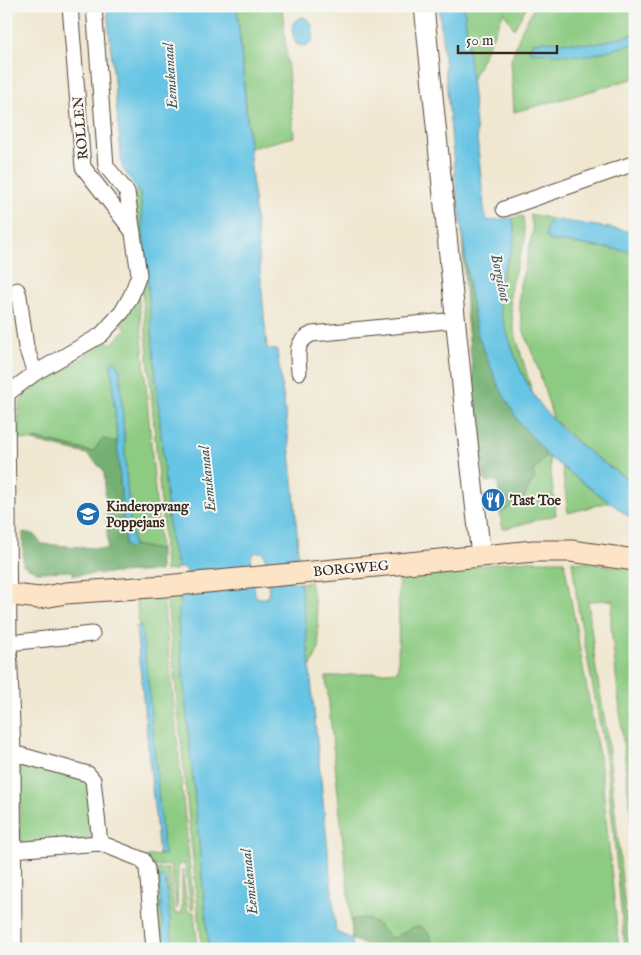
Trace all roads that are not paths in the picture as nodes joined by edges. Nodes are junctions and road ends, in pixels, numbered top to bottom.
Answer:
1 (70, 6) edge
2 (94, 6) edge
3 (424, 6) edge
4 (635, 163) edge
5 (504, 210) dead end
6 (134, 234) junction
7 (17, 290) dead end
8 (456, 320) junction
9 (299, 372) dead end
10 (35, 373) junction
11 (7, 394) edge
12 (481, 556) junction
13 (635, 560) edge
14 (8, 594) edge
15 (92, 634) dead end
16 (9, 643) junction
17 (13, 753) junction
18 (100, 843) junction
19 (13, 850) junction
20 (14, 949) edge
21 (154, 949) edge

1 - 6 street, ROLLEN
2 - 6 street, ROLLEN
3 - 8 street
4 - 5 street
6 - 10 street, ROLLEN
7 - 10 street
8 - 9 street
8 - 12 street
10 - 11 street, ROLLEN
11 - 14 street
12 - 13 main road, BORGWEG
12 - 14 main road, BORGWEG
14 - 16 street
15 - 16 street
16 - 17 street
17 - 18 street
17 - 19 street
18 - 19 street
18 - 21 street
19 - 20 street

